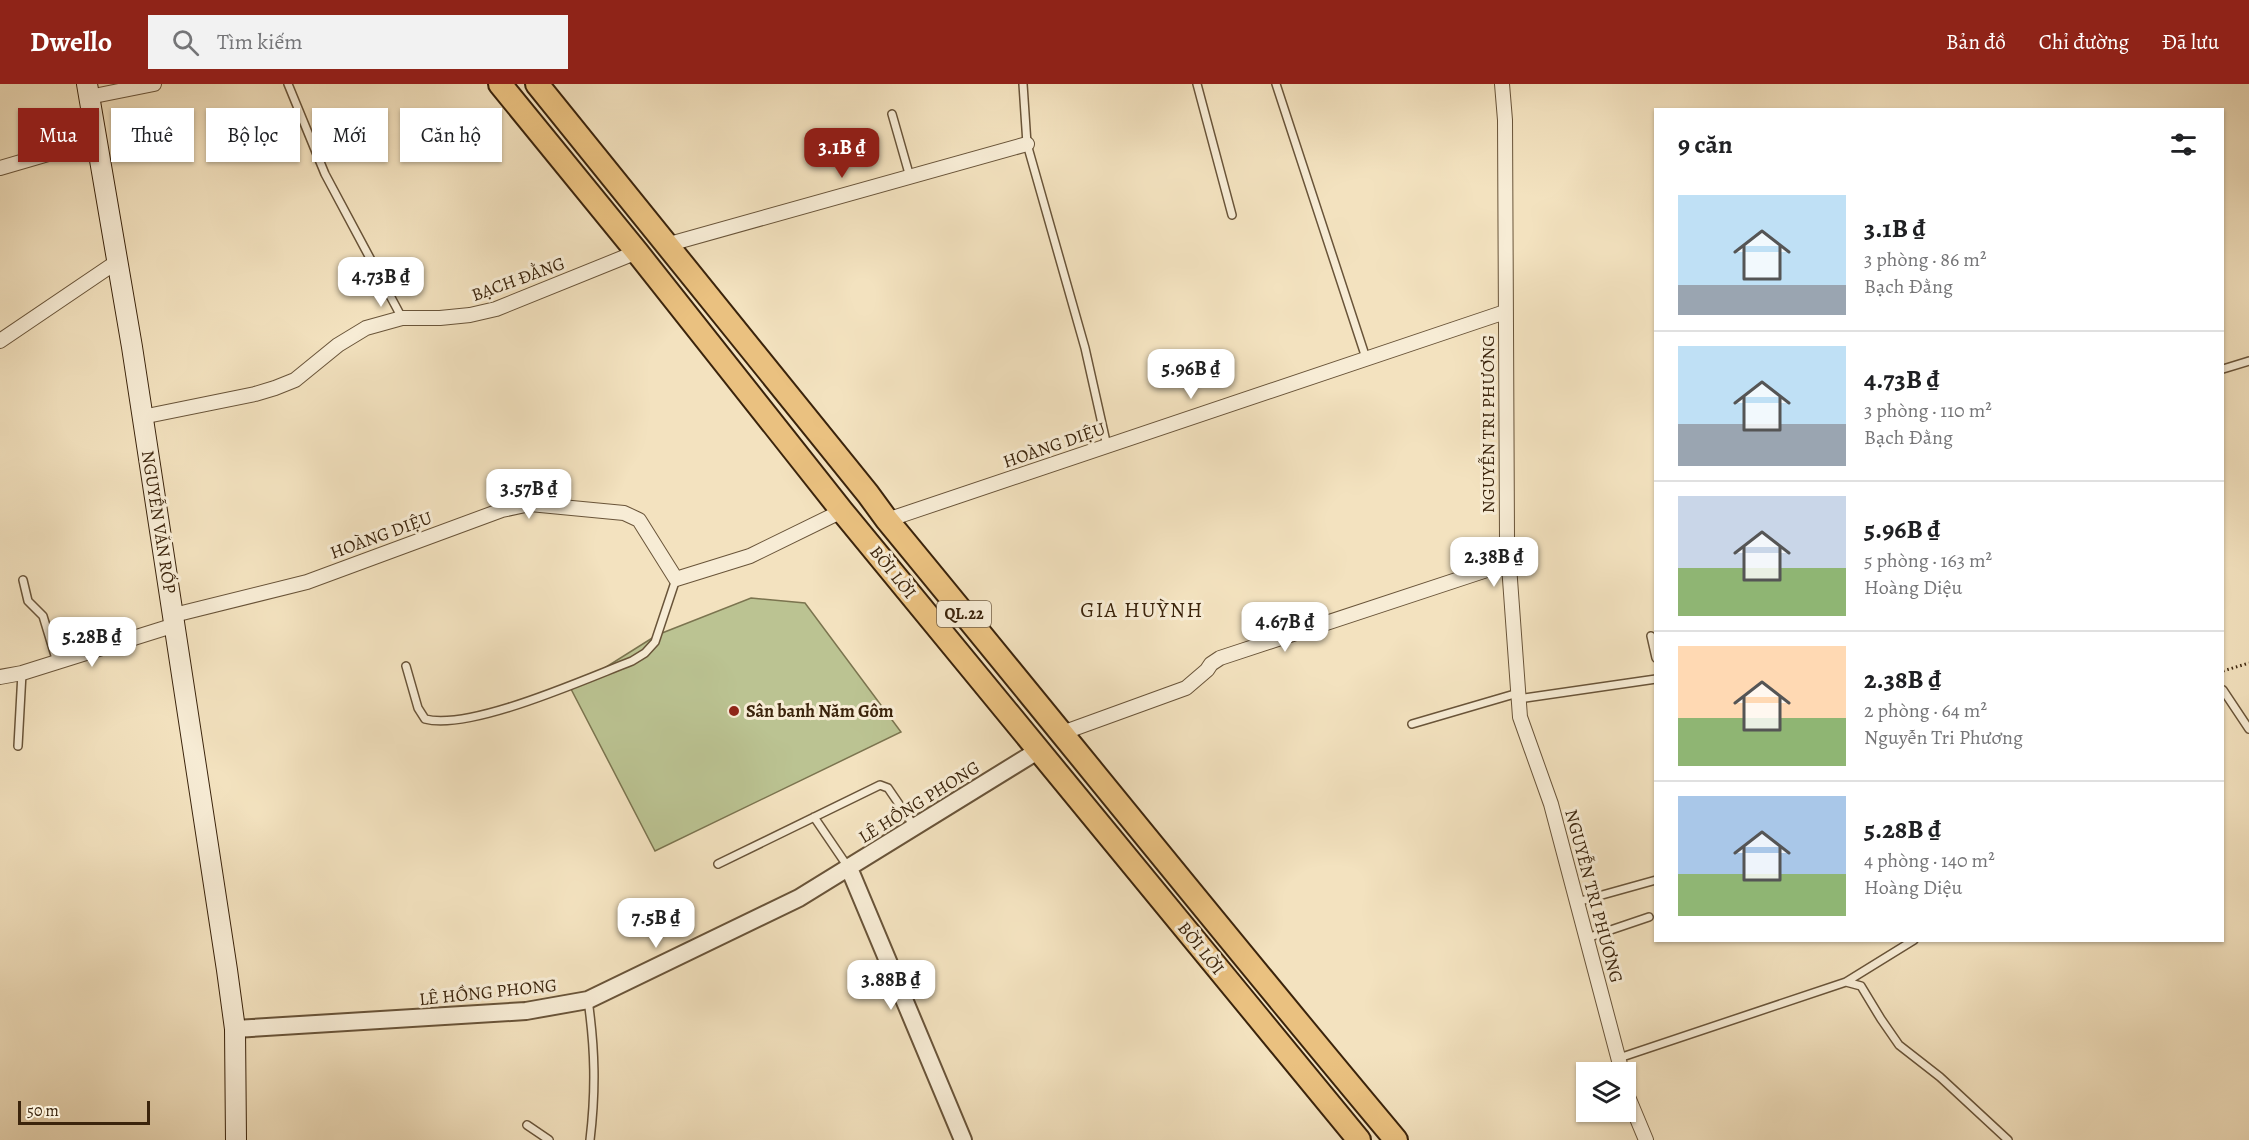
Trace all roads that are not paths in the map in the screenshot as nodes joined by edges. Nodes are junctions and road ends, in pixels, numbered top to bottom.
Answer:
1 (154, 84) edge
2 (288, 84) edge
3 (500, 84) edge
4 (537, 84) edge
5 (1023, 84) edge
6 (1198, 84) edge
7 (1276, 84) edge
8 (1502, 84) edge
9 (88, 91) edge
10 (91, 108) edge
11 (892, 114) dead end
12 (1027, 144) junction
13 (99, 157) edge
14 (21, 162) edge
15 (0, 168) edge
16 (910, 177) junction
17 (1232, 215) dead end
18 (666, 245) junction
19 (638, 252) junction
20 (118, 261) junction
21 (1505, 312) junction
22 (402, 318) junction
23 (0, 341) edge
24 (1366, 358) junction
25 (2249, 360) edge
26 (2224, 369) edge
27 (142, 417) junction
28 (1107, 446) junction
29 (842, 511) junction
30 (887, 520) junction
31 (1508, 563) junction
32 (676, 579) junction
33 (23, 580) dead end
34 (174, 620) junction
35 (1651, 636) dead end
36 (1654, 649) edge
37 (57, 662) junction
38 (406, 666) dead end
39 (22, 674) junction
40 (0, 677) edge
41 (1654, 679) edge
42 (2224, 692) edge
43 (1518, 696) junction
44 (1412, 724) dead end
45 (2249, 729) edge
46 (1062, 733) junction
47 (18, 746) dead end
48 (1039, 750) junction
49 (814, 817) junction
50 (915, 828) junction
51 (718, 864) dead end
52 (849, 868) junction
53 (1654, 881) edge
54 (1577, 902) junction
55 (1649, 917) dead end
56 (1587, 938) junction
57 (1911, 942) edge
58 (1846, 982) junction
59 (588, 1000) junction
60 (235, 1029) junction
61 (1618, 1058) junction
62 (1619, 1062) edge
63 (1636, 1116) edge
64 (527, 1125) dead end
65 (236, 1140) edge
66 (549, 1140) edge
67 (590, 1140) edge
68 (963, 1140) edge
69 (1359, 1140) edge
70 (1396, 1140) edge
71 (1646, 1140) edge
72 (2008, 1140) edge

1 - 9 street
2 - 22 lane
3 - 19 highway, BỜI LỜI / QL.22
4 - 18 highway, BỜI LỜI / QL.22
5 - 12 lane
6 - 17 lane
7 - 24 lane
8 - 21 street, NGUYỄN TRI PHƯƠNG
9 - 10 main road, NGUYỄN VĂN RỐP
11 - 16 lane
12 - 16 street
12 - 28 lane
13 - 20 main road, NGUYỄN VĂN RỐP
14 - 15 street
16 - 18 street
18 - 30 highway, BỜI LỜI / QL.22
19 - 22 street, BẠCH ĐẰNG
19 - 29 highway, BỜI LỜI / QL.22
20 - 23 street
20 - 27 main road, NGUYỄN VĂN RỐP
21 - 24 street, HOÀNG DIỆU
21 - 31 street, NGUYỄN TRI PHƯƠNG
22 - 27 street, BẠCH ĐẰNG
24 - 28 street, HOÀNG DIỆU
25 - 26 lane
27 - 34 main road, NGUYỄN VĂN RỐP
28 - 30 street, HOÀNG DIỆU
29 - 32 street
29 - 48 highway, BỜI LỜI / QL.22
30 - 46 highway, BỜI LỜI / QL.22
31 - 43 street, NGUYỄN TRI PHƯƠNG
31 - 46 street
32 - 34 street, HOÀNG DIỆU
32 - 38 lane
33 - 37 lane
34 - 37 street, HOÀNG DIỆU
34 - 60 main road, NGUYỄN VĂN RỐP
35 - 36 lane
37 - 39 street, HOÀNG DIỆU
39 - 40 street, HOÀNG DIỆU
39 - 47 lane
41 - 43 lane
42 - 45 lane
43 - 44 lane
43 - 54 street, NGUYỄN TRI PHƯƠNG
46 - 48 highway
46 - 70 highway, BỜI LỜI / QL.22
48 - 50 street, LÊ HỒNG PHONG
48 - 69 highway, BỜI LỜI / QL.22
49 - 50 lane
49 - 51 lane
49 - 52 lane
50 - 52 street, LÊ HỒNG PHONG
52 - 59 street, LÊ HỒNG PHONG
52 - 68 street
53 - 54 lane
54 - 56 street, NGUYỄN TRI PHƯƠNG
55 - 56 lane
56 - 61 street, NGUYỄN TRI PHƯƠNG
57 - 58 lane
58 - 61 lane
58 - 72 lane
59 - 60 street, LÊ HỒNG PHONG
59 - 67 lane
60 - 65 main road, NGUYỄN VĂN RỐP
61 - 62 street, NGUYỄN TRI PHƯƠNG
63 - 71 street
64 - 66 lane

